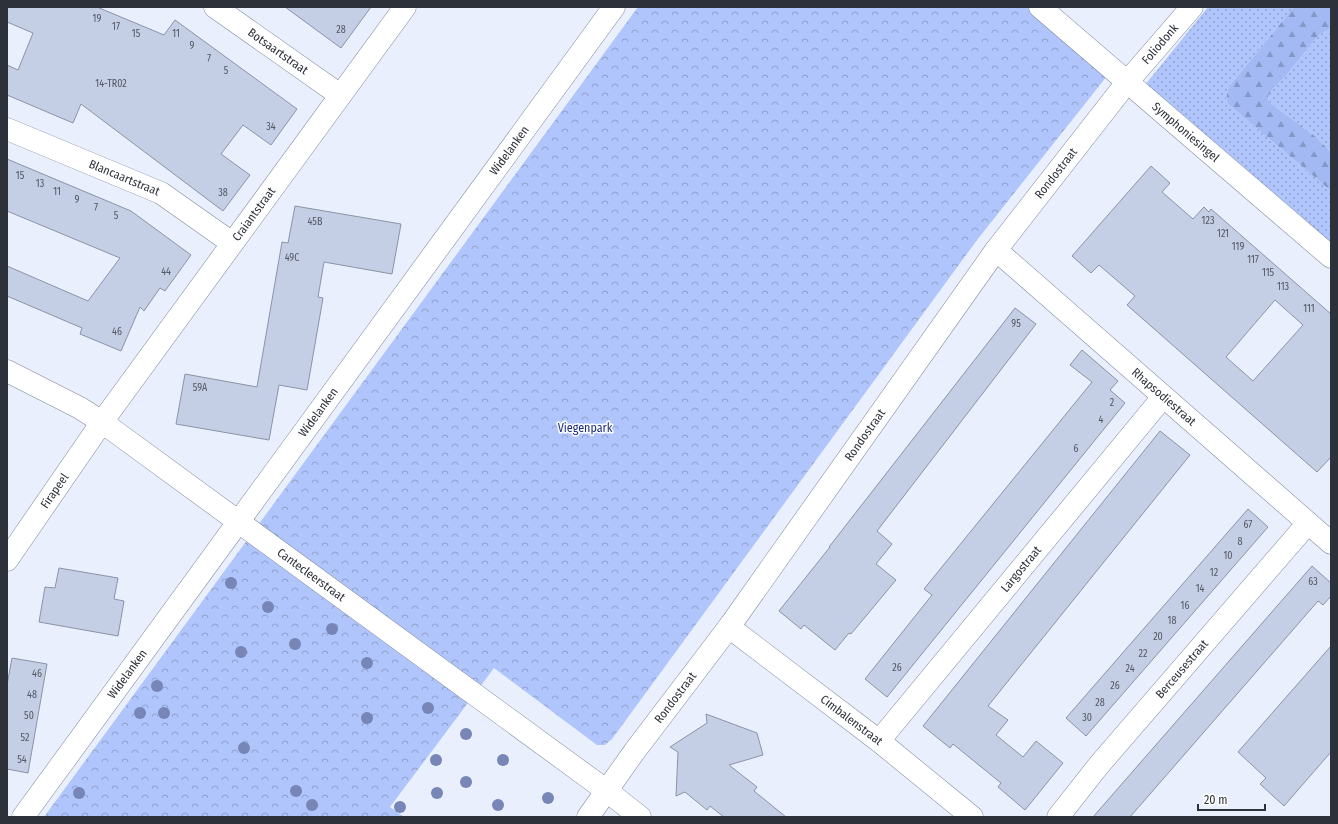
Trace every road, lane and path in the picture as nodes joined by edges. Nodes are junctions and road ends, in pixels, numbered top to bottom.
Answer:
1 (216, 7) edge
2 (405, 7) edge
3 (614, 7) edge
4 (1040, 7) edge
5 (1192, 7) edge
6 (1128, 81) junction
7 (340, 96) junction
8 (7, 129) edge
9 (232, 243) junction
10 (996, 250) junction
11 (1331, 257) edge
12 (7, 372) edge
13 (1163, 397) junction
14 (102, 422) junction
15 (238, 522) junction
16 (1308, 523) junction
17 (1331, 543) edge
18 (7, 560) edge
19 (728, 627) junction
20 (879, 741) junction
21 (607, 791) junction
22 (23, 817) edge
23 (588, 817) edge
24 (640, 817) edge
25 (972, 817) edge
26 (1058, 817) edge

1 - 7 street, Botsaartstraat
2 - 7 street, Craiantstraat
3 - 15 street, Widelanken
4 - 6 street, Symphoniesingel
5 - 6 street, Foliodonk
6 - 10 street, Rondostraat
6 - 11 street, Symphoniesingel
7 - 9 street, Craiantstraat
8 - 9 street, Blancaartstraat
9 - 14 street, Craiantstraat
10 - 13 street, Rhapsodiestraat
10 - 19 street, Rondostraat
12 - 14 street, Cantecleerstraat
13 - 16 street, Rhapsodiestraat
13 - 20 street, Largostraat
14 - 15 street, Cantecleerstraat
14 - 18 street, Firapeel
15 - 21 street, Cantecleerstraat
15 - 22 street, Widelanken
16 - 17 street, Rhapsodiestraat
16 - 26 street, Berceusestraat
19 - 20 street, Cimbalenstraat
19 - 21 street, Rondostraat
20 - 25 street, Cimbalenstraat
21 - 23 street, Rondostraat
21 - 24 street, Cantecleerstraat

